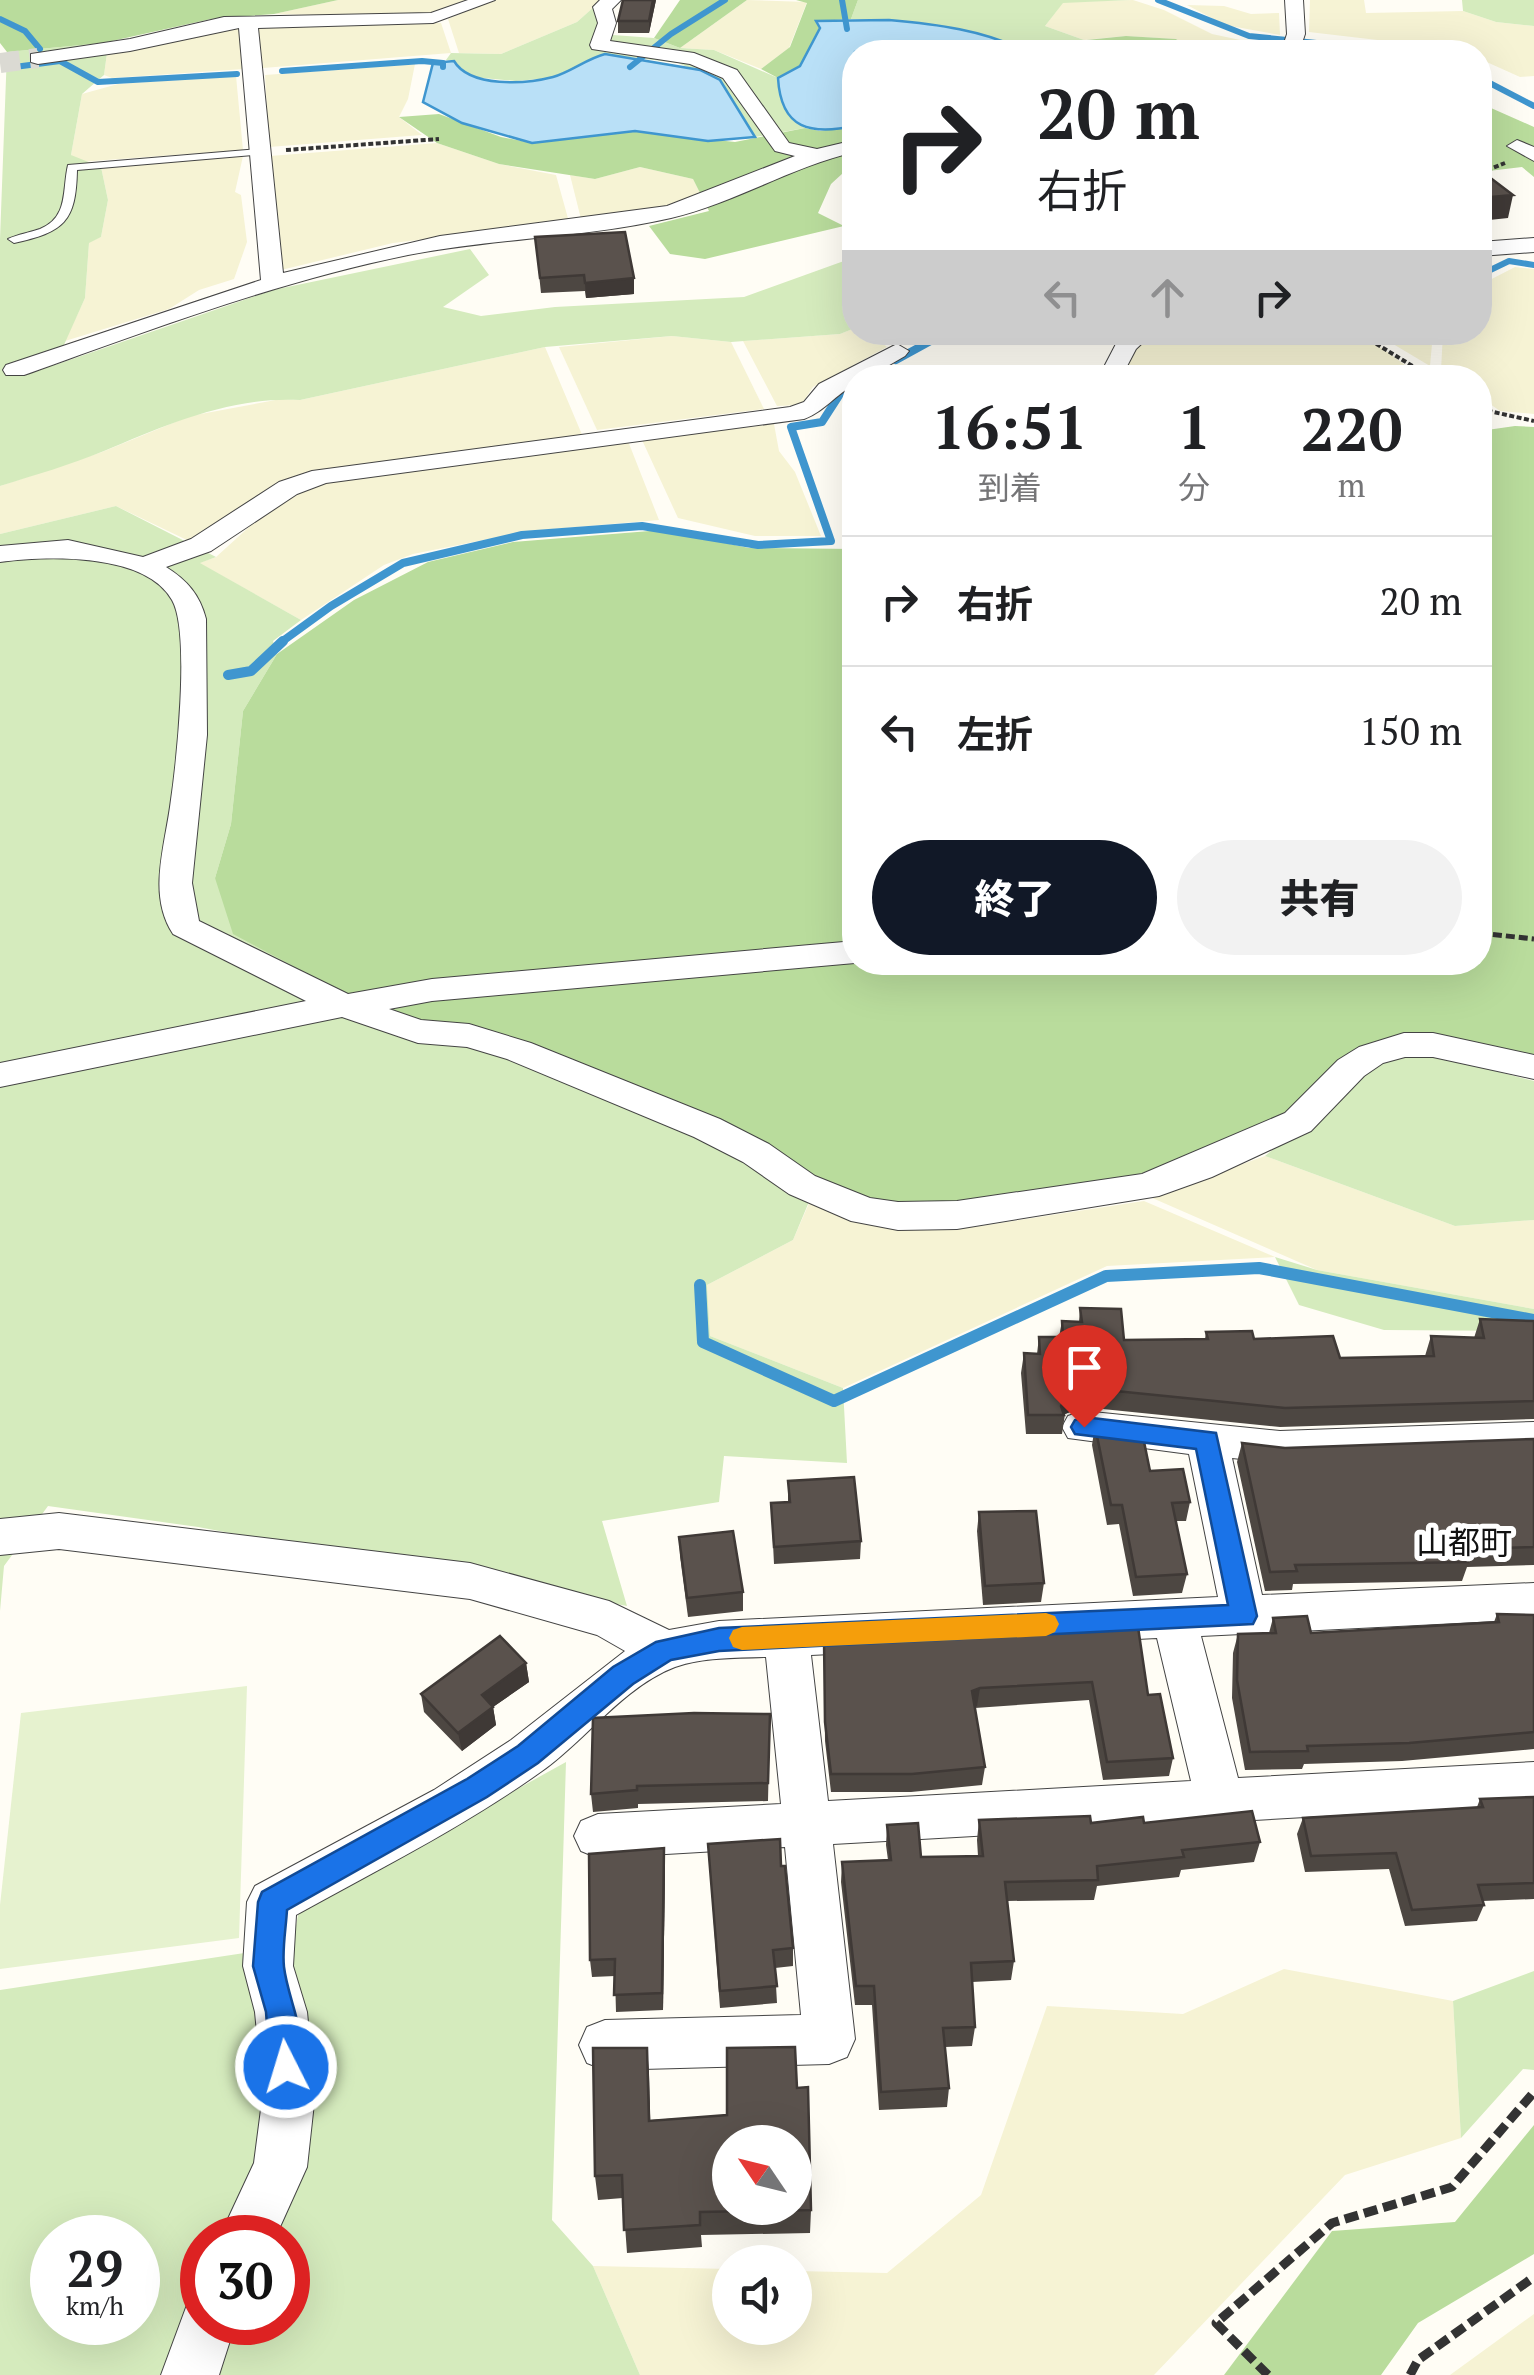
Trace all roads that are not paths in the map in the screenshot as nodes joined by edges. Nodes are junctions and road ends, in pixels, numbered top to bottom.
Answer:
1 (486, 0) edge
2 (612, 0) edge
3 (1294, 0) edge
4 (248, 21) junction
5 (1293, 40) edge
6 (38, 58) tunnel mouth
7 (842, 149) edge
8 (260, 152) junction
9 (810, 156) junction
10 (842, 157) edge
11 (14, 238) dead end
12 (1534, 245) edge
13 (1492, 248) edge
14 (272, 280) junction
15 (1126, 345) edge
16 (897, 350) dead end
17 (1117, 364) dead end
18 (870, 365) edge
19 (14, 370) dead end
20 (842, 381) edge
21 (0, 554) edge
22 (142, 567) junction
23 (842, 953) edge
24 (344, 1006) junction
25 (1534, 1067) edge
26 (0, 1075) edge
27 (1084, 1427) dead end
28 (1534, 1438) edge
29 (1207, 1440) junction
30 (0, 1537) edge
31 (1534, 1602) edge
32 (1244, 1616) junction
33 (1174, 1618) junction
34 (786, 1636) junction
35 (665, 1650) junction
36 (1534, 1783) edge
37 (1220, 1801) junction
38 (806, 1824) junction
39 (598, 1836) dead end
40 (605, 2046) edge
41 (257, 2215) edge
42 (200, 2345) edge
43 (190, 2375) edge

1 - 4 street
2 - 9 street
3 - 5 street
4 - 6 street
4 - 8 street
7 - 9 street
8 - 11 lane
8 - 14 street
9 - 10 street
9 - 14 street
12 - 13 street
14 - 19 street
15 - 17 street
16 - 18 street
20 - 22 street
21 - 22 street
22 - 24 street
23 - 24 street
24 - 25 street
24 - 26 street
27 - 29 street
28 - 29 street
29 - 32 street
30 - 35 street
31 - 32 street
32 - 33 street
33 - 34 street
33 - 37 street
34 - 35 street
34 - 38 street
35 - 41 street
36 - 37 street
37 - 38 street
38 - 39 street
38 - 40 street
42 - 43 street

